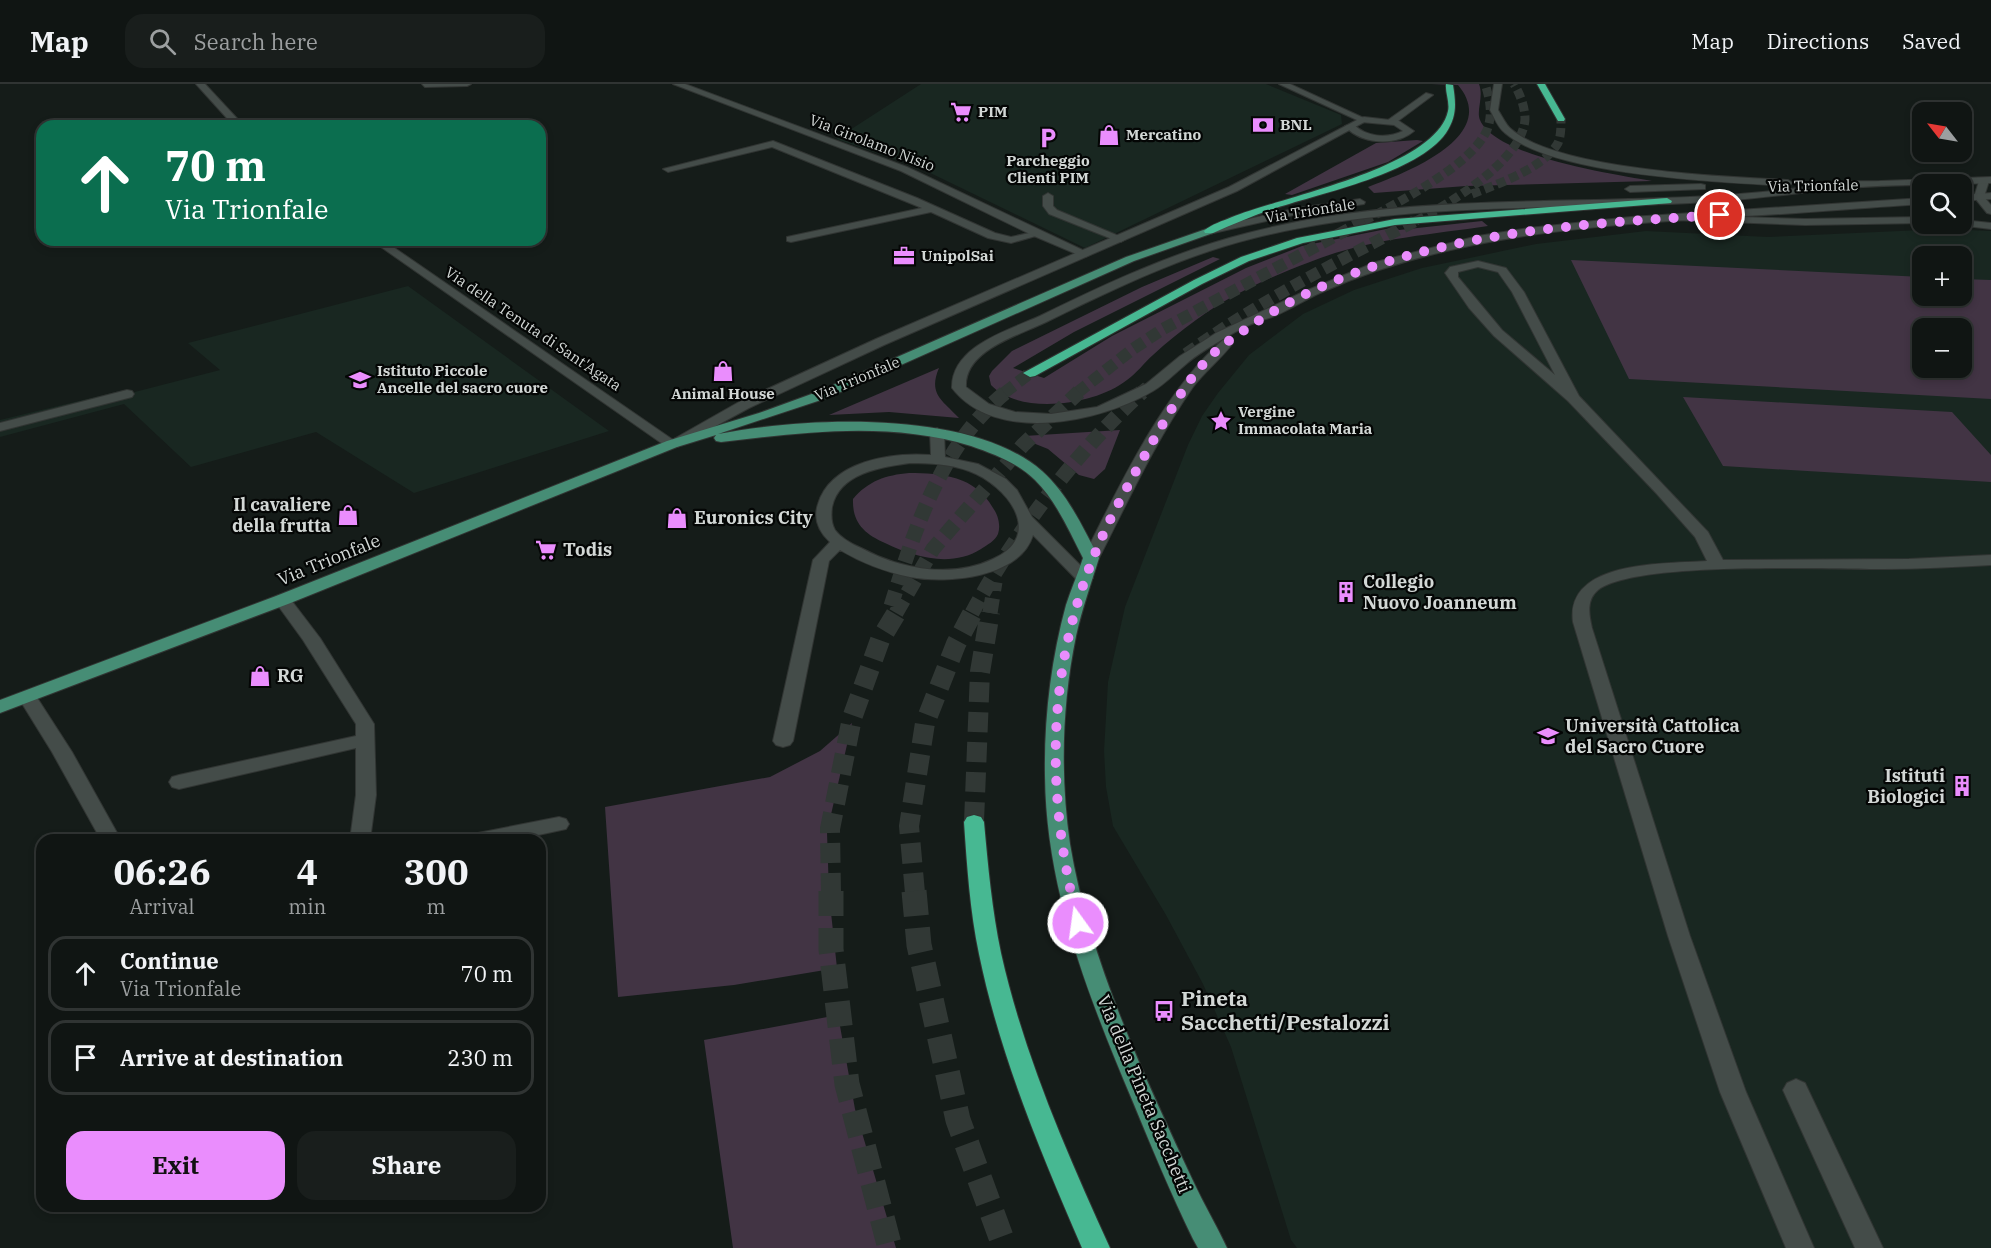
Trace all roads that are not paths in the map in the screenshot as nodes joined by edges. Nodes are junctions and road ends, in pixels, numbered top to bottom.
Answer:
1 (200, 84) edge
2 (467, 84) edge
3 (678, 84) edge
4 (1283, 84) edge
5 (1498, 84) edge
6 (1541, 84) edge
7 (1449, 85) edge
8 (425, 86) dead end
9 (1429, 95) dead end
10 (1561, 119) tunnel mouth
11 (233, 120) edge
12 (1364, 120) junction
13 (1391, 122) junction
14 (1350, 126) junction
15 (668, 169) dead end
16 (1988, 180) edge
17 (1844, 186) junction
18 (1613, 189) dead end
19 (1048, 196) dead end
20 (1991, 196) edge
21 (1972, 197) edge
22 (1979, 197) junction
23 (1373, 201) tunnel mouth
24 (1667, 201) junction
25 (1912, 202) edge
26 (932, 209) junction
27 (1991, 211) edge
28 (1676, 218) junction
29 (1912, 220) edge
30 (1972, 224) edge
31 (1991, 226) edge
32 (1209, 231) junction
33 (1038, 234) junction
34 (1121, 238) junction
35 (791, 239) dead end
36 (385, 246) edge
37 (1084, 254) junction
38 (1275, 310) junction
39 (1030, 374) tunnel mouth
40 (127, 394) dead end
41 (1573, 398) junction
42 (0, 427) edge
43 (937, 432) junction
44 (672, 444) junction
45 (938, 459) junction
46 (1025, 518) junction
47 (839, 542) junction
48 (1991, 560) edge
49 (1717, 564) junction
50 (1088, 568) junction
51 (282, 600) junction
52 (27, 697) junction
53 (0, 707) edge
54 (365, 740) junction
55 (783, 741) dead end
56 (178, 782) dead end
57 (974, 822) tunnel mouth
58 (559, 824) dead end
59 (108, 834) edge
60 (361, 834) edge
61 (508, 834) edge
62 (1796, 1090) dead end
63 (1096, 1248) edge
64 (1213, 1248) edge
65 (1800, 1248) edge
66 (1869, 1248) edge

1 - 11 main road
2 - 8 main road
3 - 33 main road, Via Girolamo Nisio
4 - 12 main road
5 - 17 main road
6 - 10 highway
7 - 32 highway
9 - 13 main road
12 - 13 main road, Via Trionfale
12 - 14 main road, Via Trionfale
13 - 14 main road
14 - 34 main road, Via Trionfale
15 - 26 main road
16 - 17 main road, Via Trionfale
16 - 22 main road
17 - 18 main road, Via Trionfale
17 - 24 main road
19 - 34 main road
20 - 22 main road
21 - 22 main road
22 - 27 main road
23 - 32 main road, Via Trionfale
24 - 38 main road
24 - 39 highway
25 - 28 main road, Via Trionfale
26 - 33 main road
26 - 35 main road
28 - 29 main road, Via Trionfale
28 - 38 main road, Via Trionfale
30 - 31 main road
32 - 44 main road, Via Trionfale
33 - 37 main road, Via Girolamo Nisio
34 - 37 main road, Via Trionfale
36 - 44 main road, Via della Tenuta di Sant'Agata
37 - 44 main road, Via Trionfale
38 - 50 main road, Via Trionfale
40 - 42 main road
41 - 41 main road
41 - 49 main road
43 - 44 main road
43 - 45 main road
43 - 50 main road
44 - 51 main road, Via Trionfale
45 - 46 main road
45 - 47 main road
46 - 47 main road
46 - 50 main road
47 - 55 main road
48 - 49 main road
49 - 65 main road
50 - 64 main road, Via della Pineta Sacchetti
51 - 52 main road, Via Trionfale
51 - 54 main road
52 - 53 main road, Via Trionfale
52 - 59 main road
54 - 56 main road
54 - 60 main road
57 - 63 highway
58 - 61 main road
62 - 66 main road

